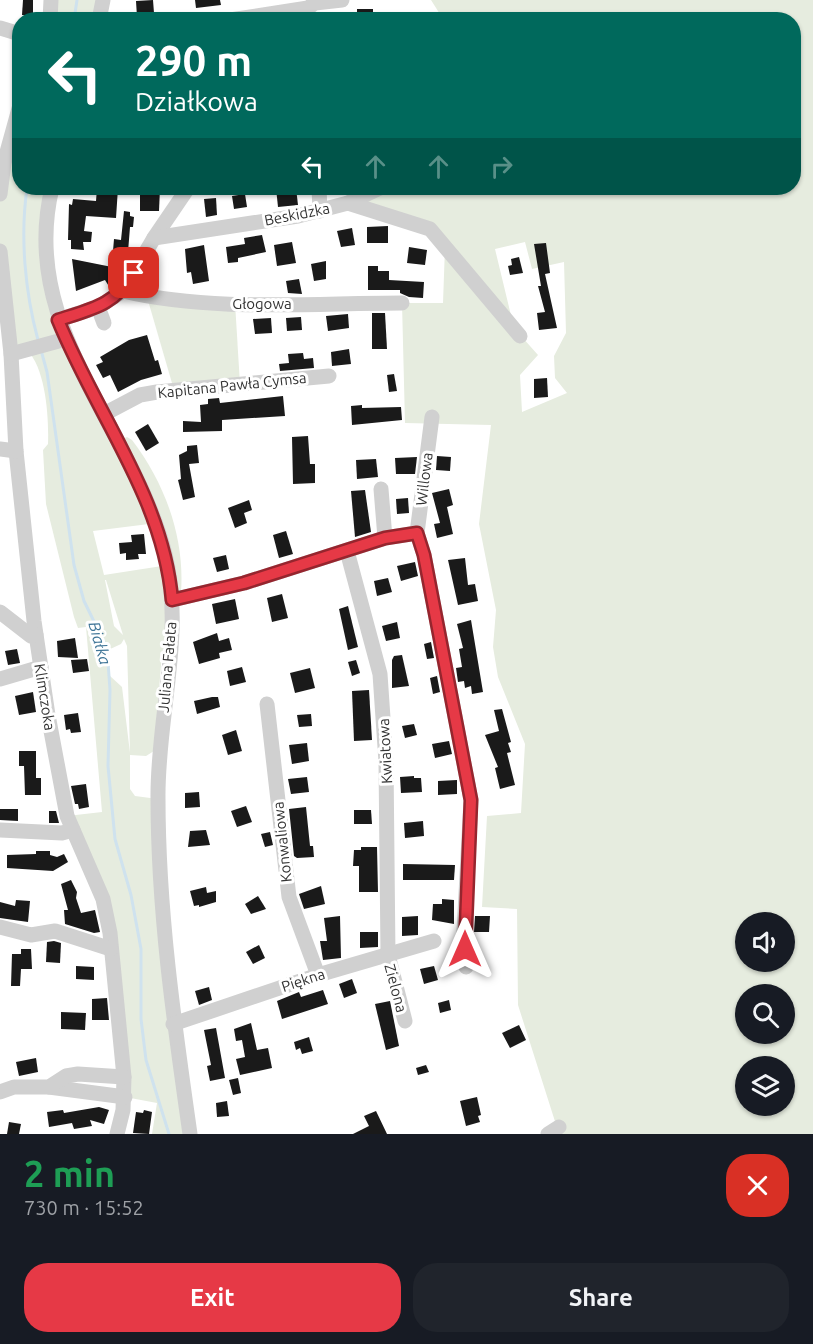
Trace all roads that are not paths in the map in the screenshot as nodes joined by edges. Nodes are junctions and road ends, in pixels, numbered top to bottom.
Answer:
1 (342, 0) edge
2 (309, 12) edge
3 (12, 131) edge
4 (2, 163) edge
5 (0, 194) edge
6 (51, 195) edge
7 (183, 195) edge
8 (319, 195) edge
9 (365, 195) edge
10 (348, 203) junction
11 (320, 211) junction
12 (154, 238) junction
13 (0, 251) edge
14 (1, 267) edge
15 (123, 291) junction
16 (402, 303) dead end
17 (98, 307) junction
18 (58, 320) junction
19 (104, 323) dead end
20 (520, 336) dead end
21 (61, 341) junction
22 (11, 354) junction
23 (329, 376) dead end
24 (6, 395) edge
25 (104, 414) junction
26 (432, 417) dead end
27 (0, 449) edge
28 (16, 451) junction
29 (381, 489) dead end
30 (417, 533) junction
31 (385, 538) junction
32 (347, 551) junction
33 (172, 600) junction
34 (0, 612) edge
35 (36, 635) junction
36 (41, 667) junction
37 (0, 679) edge
38 (267, 704) dead end
39 (0, 830) edge
40 (73, 830) junction
41 (0, 927) edge
42 (434, 941) dead end
43 (111, 949) junction
44 (388, 955) junction
45 (466, 967) dead end
46 (318, 975) junction
47 (405, 1021) dead end
48 (173, 1023) junction
49 (124, 1077) junction
50 (49, 1087) junction
51 (0, 1092) edge
52 (125, 1097) junction
53 (117, 1134) edge
54 (190, 1134) edge

1 - 2 street
3 - 4 street
4 - 5 street
6 - 18 street, Juliana Fałata
7 - 12 street
8 - 11 street
9 - 10 street
10 - 11 street, Beskidzka
10 - 20 street, Beskidzka
11 - 12 street, Beskidzka
12 - 15 street
13 - 14 street, Klimczoka
14 - 22 street, Klimczoka
15 - 16 street, Głogowa
15 - 17 street
17 - 18 street
17 - 19 street
18 - 21 street, Juliana Fałata
21 - 22 street
21 - 25 street, Juliana Fałata
22 - 24 street, Klimczoka
23 - 25 street, Kapitana Pawła Cymsa
24 - 28 street, Klimczoka
25 - 33 street, Juliana Fałata
26 - 30 street, Willowa
27 - 28 street
28 - 35 street, Klimczoka
29 - 31 street
30 - 31 street
30 - 45 street, Willowa
31 - 32 street
32 - 33 street
32 - 44 street, Kwiatowa
33 - 48 street, Juliana Fałata
34 - 35 street
35 - 36 street, Klimczoka
36 - 37 street
36 - 40 street, Klimczoka
38 - 46 street, Konwaliowa
39 - 40 street
40 - 43 street, Klimczoka
41 - 43 street
42 - 44 street, Piękna
43 - 49 street, Klimczoka
44 - 46 street, Piękna
44 - 47 street, Zielona
46 - 48 street, Piękna
48 - 54 street, Juliana Fałata
49 - 50 street
49 - 52 street, Klimczoka
50 - 51 street
50 - 52 street
52 - 53 street, Klimczoka

